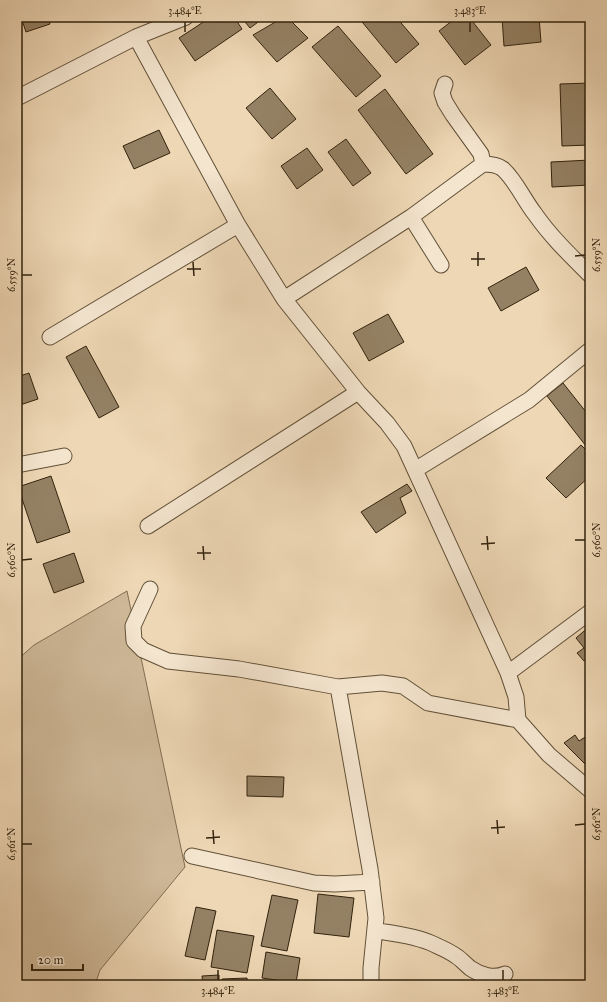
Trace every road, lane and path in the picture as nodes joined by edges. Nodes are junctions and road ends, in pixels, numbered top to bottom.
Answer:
1 (186, 17) edge
2 (136, 37) junction
3 (445, 84) dead end
4 (17, 98) edge
5 (483, 164) junction
6 (411, 217) junction
7 (238, 225) junction
8 (441, 265) dead end
9 (590, 276) edge
10 (284, 299) junction
11 (50, 337) dead end
12 (590, 350) edge
13 (358, 392) junction
14 (64, 456) dead end
15 (17, 465) edge
16 (415, 470) junction
17 (148, 526) dead end
18 (150, 589) dead end
19 (590, 612) edge
20 (508, 673) junction
21 (338, 687) junction
22 (518, 720) junction
23 (590, 790) edge
24 (192, 856) dead end
25 (372, 882) junction
26 (376, 931) junction
27 (505, 974) dead end
28 (371, 985) edge

1 - 2 street
2 - 4 street
2 - 7 street
3 - 5 street
5 - 6 street
5 - 9 street
6 - 8 street
6 - 10 street
7 - 10 street
7 - 11 street
10 - 13 street
12 - 16 street
13 - 16 street
13 - 17 street
14 - 15 street
16 - 20 street
18 - 21 street
19 - 20 street
20 - 22 street
21 - 22 street
21 - 25 street
22 - 23 street
24 - 25 street
25 - 26 street
26 - 27 street
26 - 28 street

